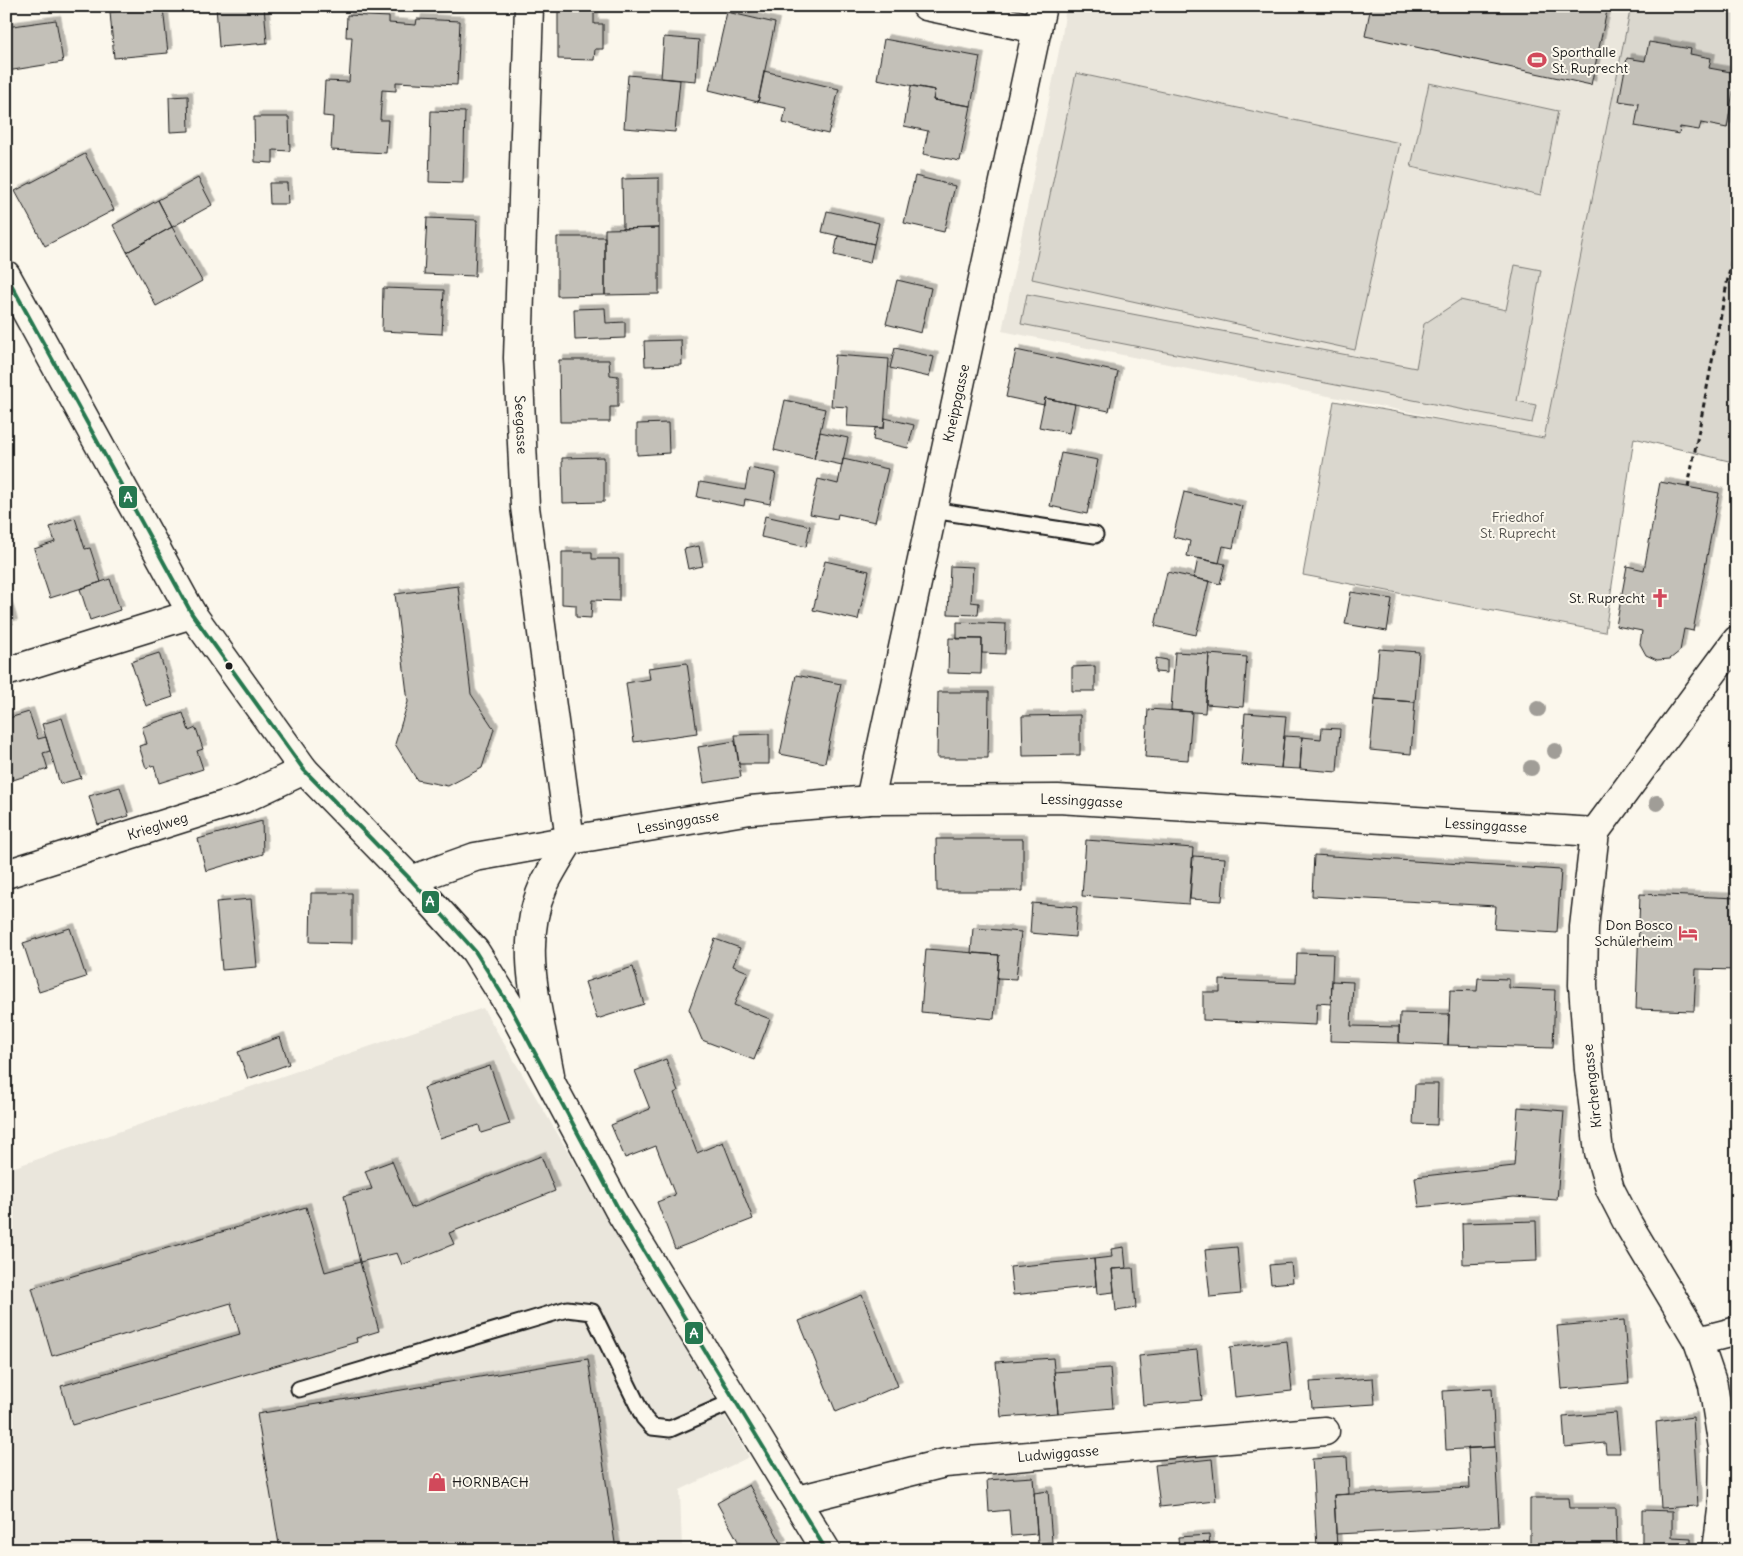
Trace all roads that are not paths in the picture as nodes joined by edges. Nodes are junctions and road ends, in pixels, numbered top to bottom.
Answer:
1 (529, 6) edge
2 (926, 6) edge
3 (1040, 18) edge
4 (6, 275) edge
5 (932, 510) junction
6 (1095, 536) dead end
7 (192, 614) junction
8 (1737, 640) edge
9 (6, 672) edge
10 (304, 770) junction
11 (870, 800) junction
12 (1595, 832) junction
13 (570, 840) junction
14 (6, 874) edge
15 (410, 880) junction
16 (551, 1082) junction
17 (1737, 1331) edge
18 (1698, 1341) junction
19 (299, 1390) dead end
20 (734, 1401) junction
21 (1324, 1430) dead end
22 (797, 1500) junction
23 (826, 1550) edge
24 (1717, 1550) edge

1 - 13 street, Seegasse
2 - 3 street
3 - 5 street, Kneippgasse
4 - 7 street
5 - 6 lane
5 - 11 street, Kneippgasse
7 - 9 street
7 - 10 street
8 - 12 street, Kirchengasse
10 - 14 street, Krieglweg
10 - 15 street
11 - 12 street, Lessinggasse
11 - 13 street, Lessinggasse
12 - 18 street, Kirchengasse
13 - 15 street, Lessinggasse
13 - 16 street
15 - 16 street
16 - 20 street
17 - 18 street
18 - 24 street, Kirchengasse
19 - 20 lane
20 - 22 street
21 - 22 street, Ludwiggasse
22 - 23 street

